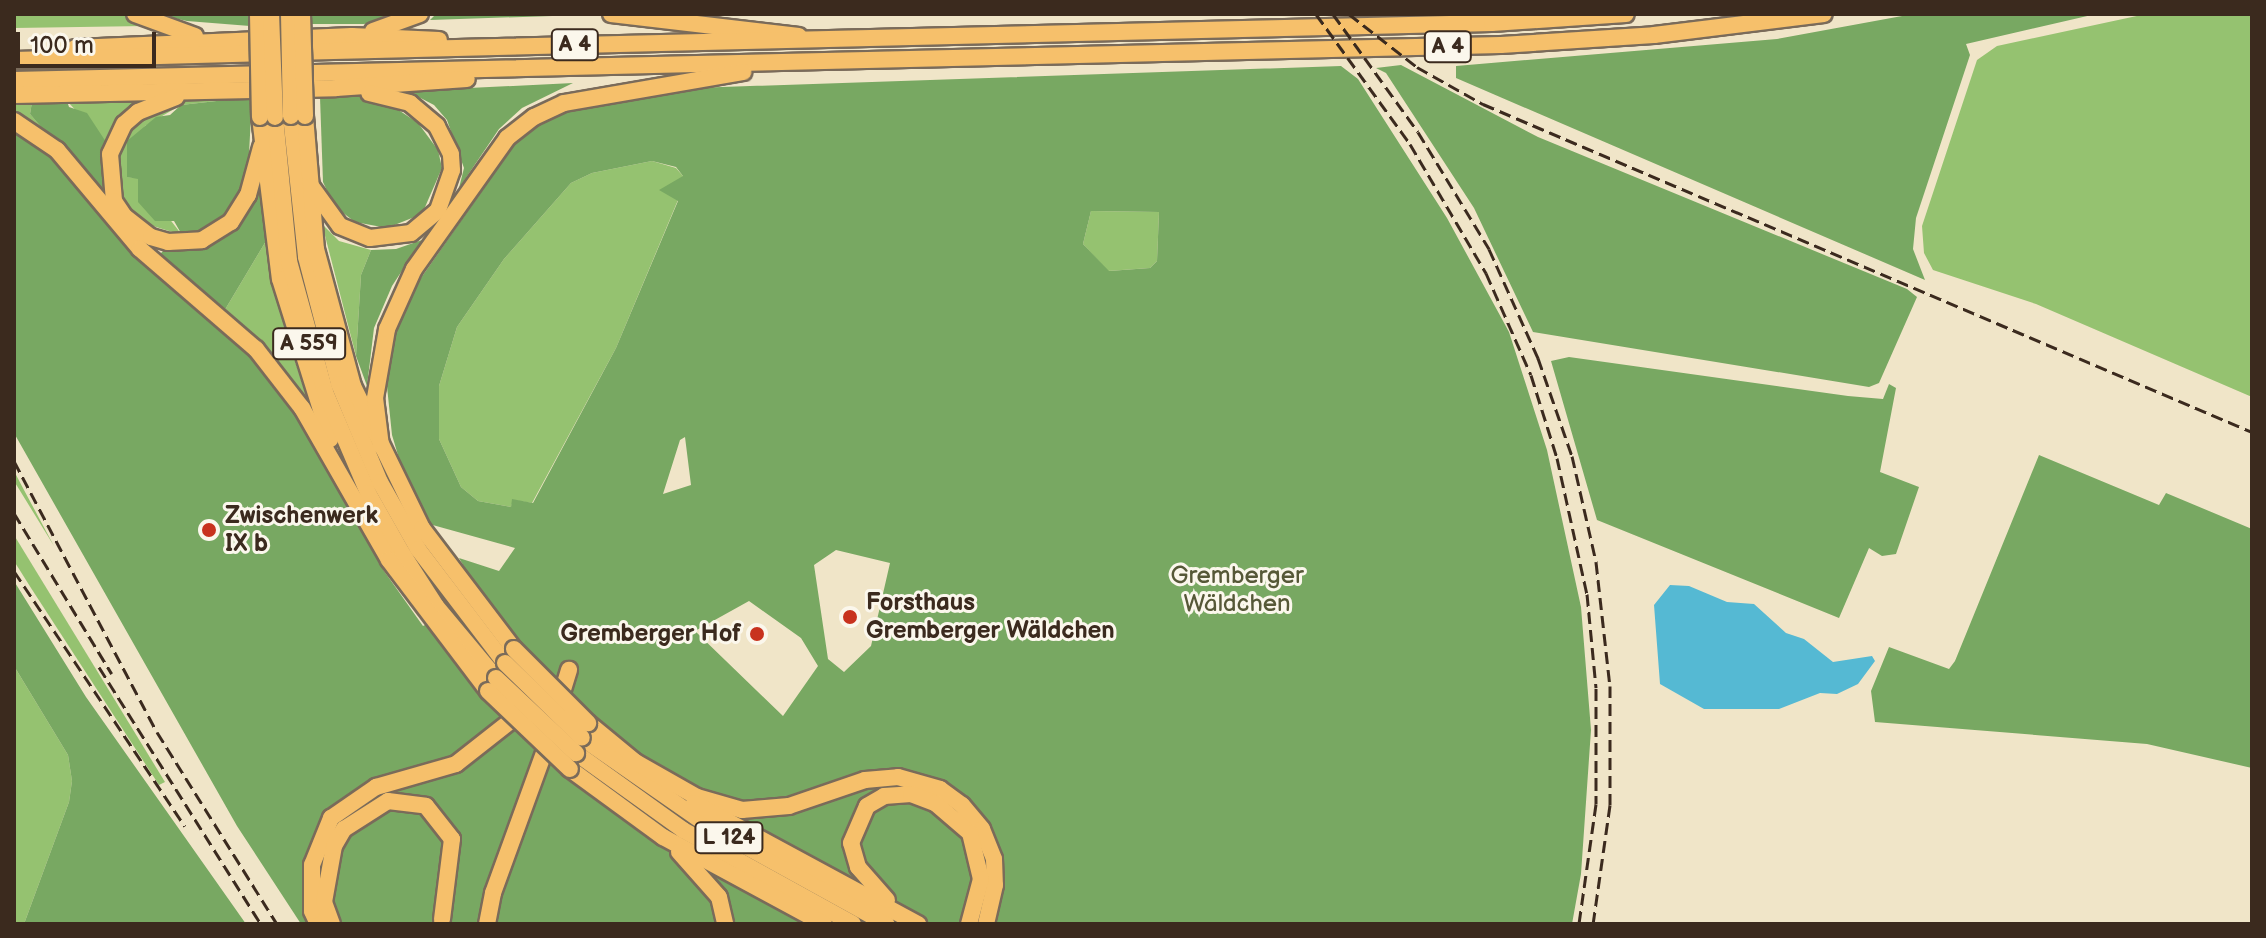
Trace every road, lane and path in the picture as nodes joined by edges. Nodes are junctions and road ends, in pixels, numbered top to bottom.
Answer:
1 (135, 14) edge
2 (258, 14) edge
3 (271, 14) edge
4 (289, 14) edge
5 (302, 14) edge
6 (420, 14) edge
7 (611, 14) edge
8 (1626, 14) edge
9 (1824, 14) edge
10 (352, 36) junction
11 (212, 40) junction
12 (820, 41) junction
13 (476, 47) junction
14 (14, 57) edge
15 (774, 64) junction
16 (520, 70) junction
17 (14, 80) edge
18 (336, 88) junction
19 (215, 90) junction
20 (14, 95) edge
21 (283, 116) junction
22 (14, 121) edge
23 (261, 147) junction
24 (308, 178) junction
25 (381, 446) junction
26 (354, 496) junction
27 (501, 670) junction
28 (569, 670) dead end
29 (534, 703) dead end
30 (579, 746) junction
31 (630, 759) junction
32 (663, 837) junction
33 (442, 919) dead end
34 (318, 924) edge
35 (332, 924) edge
36 (487, 924) edge
37 (725, 924) edge
38 (824, 924) edge
39 (853, 924) edge
40 (886, 924) edge
41 (917, 924) edge
42 (969, 924) edge
43 (986, 924) edge

1 - 11 highway
2 - 21 highway, bridge
3 - 21 highway, A 559, bridge
4 - 21 highway, A 559, bridge
5 - 21 highway, bridge
6 - 10 highway
7 - 12 highway
8 - 12 highway, A 4
9 - 15 highway, A 4
10 - 11 highway
10 - 13 highway
11 - 14 highway, A 4
12 - 13 highway, A 4
13 - 14 highway, A 4
15 - 16 highway, A 4
15 - 25 highway
16 - 17 highway, A 4
16 - 18 highway
18 - 19 highway
18 - 24 highway
19 - 20 highway
19 - 23 highway
21 - 23 highway
21 - 24 highway
21 - 27 highway, A 559
22 - 26 highway
23 - 26 highway
24 - 25 highway
25 - 27 highway
26 - 27 highway
27 - 30 highway, bridge
27 - 30 highway, bridge
28 - 36 highway
29 - 34 highway
30 - 31 highway
30 - 32 highway
30 - 39 highway, L 124
30 - 40 highway, L 124
31 - 41 highway
31 - 43 highway
32 - 37 highway
32 - 38 highway
33 - 35 highway
41 - 42 highway

